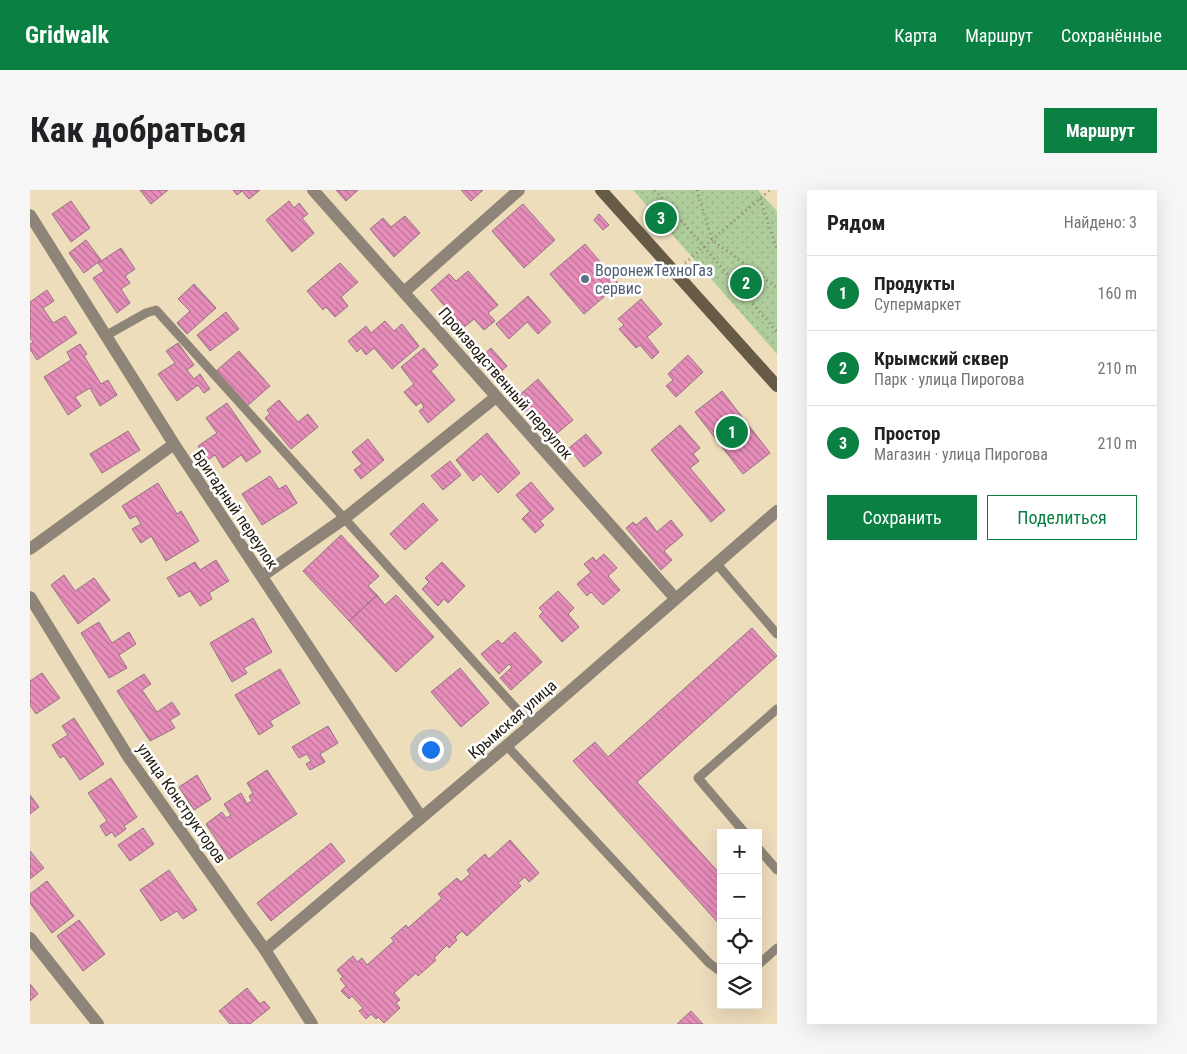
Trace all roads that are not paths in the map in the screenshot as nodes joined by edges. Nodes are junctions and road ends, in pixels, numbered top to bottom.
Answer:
1 (313, 190) edge
2 (519, 190) edge
3 (601, 190) edge
4 (30, 215) edge
5 (404, 292) junction
6 (107, 336) junction
7 (777, 386) edge
8 (496, 397) junction
9 (174, 444) junction
10 (777, 511) edge
11 (345, 518) junction
12 (30, 550) edge
13 (716, 563) junction
14 (262, 576) junction
15 (30, 597) edge
16 (675, 598) junction
17 (777, 634) edge
18 (777, 709) edge
19 (531, 725) junction
20 (507, 746) junction
21 (421, 817) junction
22 (742, 829) edge
23 (762, 853) edge
24 (777, 870) edge
25 (30, 938) edge
26 (777, 948) edge
27 (265, 950) junction
28 (759, 964) edge
29 (717, 969) edge
30 (98, 1024) edge
31 (312, 1024) edge

1 - 5 street, Производственный переулок
2 - 5 street
3 - 7 street
4 - 6 street, Бригадный переулок
5 - 8 street, Производственный переулок
6 - 9 street, Бригадный переулок
6 - 11 lane
8 - 11 street
8 - 16 street, Производственный переулок
9 - 12 street
9 - 14 street, Бригадный переулок
10 - 13 street, Крымская улица
11 - 14 street
11 - 19 lane
13 - 16 street, Крымская улица
13 - 17 lane
14 - 21 street, Бригадный переулок
15 - 27 street, улица Конструкторов
16 - 19 street, Крымская улица
18 - 22 lane
19 - 20 street, Крымская улица
20 - 21 street, Крымская улица
20 - 29 lane
21 - 27 street, Крымская улица
23 - 24 lane
25 - 30 street
26 - 28 lane
27 - 31 street, улица Конструкторов

